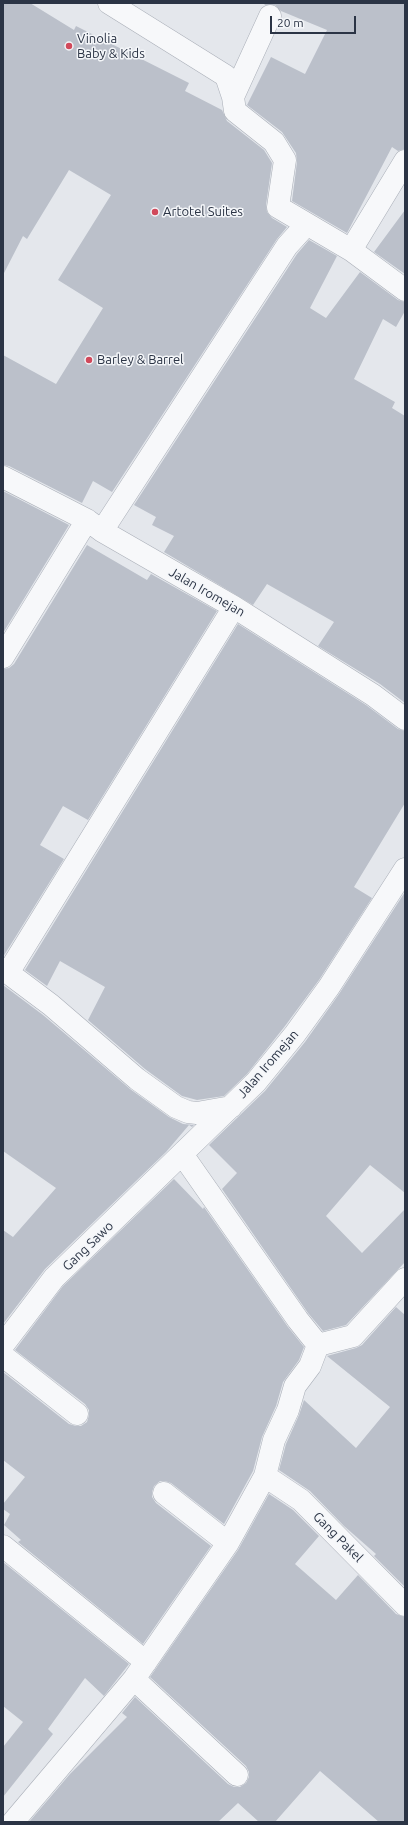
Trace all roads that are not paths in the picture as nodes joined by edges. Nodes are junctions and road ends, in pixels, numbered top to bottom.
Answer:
1 (109, 3) edge
2 (270, 16) dead end
3 (234, 97) junction
4 (405, 161) edge
5 (306, 225) junction
6 (351, 250) junction
7 (405, 290) edge
8 (3, 477) edge
9 (94, 526) junction
10 (234, 607) junction
11 (3, 657) edge
12 (405, 719) edge
13 (405, 869) edge
14 (5, 971) edge
15 (231, 1107) junction
16 (182, 1154) junction
17 (405, 1279) edge
18 (6, 1336) edge
19 (318, 1345) junction
20 (3, 1356) edge
21 (77, 1414) dead end
22 (265, 1476) junction
23 (164, 1493) dead end
24 (228, 1542) junction
25 (3, 1546) edge
26 (405, 1605) edge
27 (140, 1671) junction
28 (237, 1775) dead end
29 (13, 1822) edge

1 - 3 street
2 - 3 street
3 - 5 street
4 - 6 street
5 - 6 street
5 - 9 street
6 - 7 street
8 - 9 street, Jalan Iromejan
9 - 10 street, Jalan Iromejan
9 - 11 street
10 - 12 street, Jalan Iromejan
10 - 14 street
13 - 15 street, Jalan Iromejan
14 - 15 street, Jalan Iromejan
15 - 16 street, Gang Sawo
16 - 18 street, Gang Sawo
16 - 19 street
17 - 19 street
19 - 22 street
20 - 21 street
22 - 24 street
22 - 26 street, Gang Pakel
23 - 24 street
24 - 27 street
25 - 27 street
27 - 28 street
27 - 29 street

